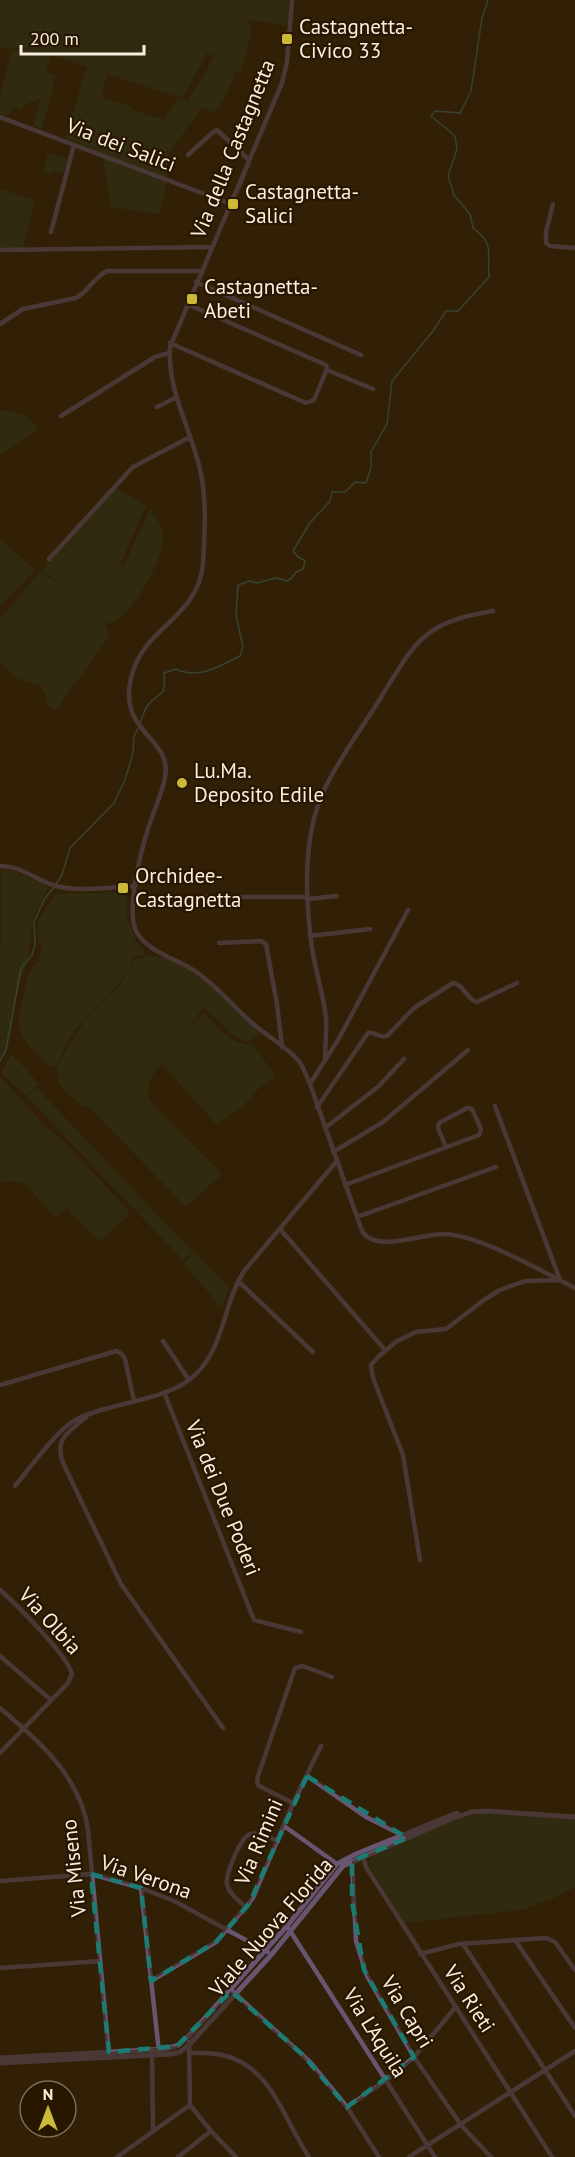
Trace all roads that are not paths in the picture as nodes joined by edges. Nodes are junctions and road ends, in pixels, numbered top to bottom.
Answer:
1 (292, 0) edge
2 (0, 117) edge
3 (74, 145) junction
4 (188, 155) dead end
5 (249, 160) junction
6 (231, 204) junction
7 (553, 204) dead end
8 (51, 232) dead end
9 (212, 247) junction
10 (575, 248) edge
11 (0, 250) edge
12 (201, 271) junction
13 (196, 282) junction
14 (187, 304) junction
15 (0, 324) edge
16 (170, 343) junction
17 (169, 353) junction
18 (361, 355) dead end
19 (327, 370) junction
20 (373, 388) dead end
21 (177, 397) junction
22 (157, 407) dead end
23 (61, 416) dead end
24 (190, 437) junction
25 (49, 559) dead end
26 (493, 611) dead end
27 (0, 866) edge
28 (135, 886) junction
29 (337, 896) dead end
30 (200, 897) dead end
31 (308, 898) junction
32 (408, 910) dead end
33 (370, 929) dead end
34 (310, 936) junction
35 (219, 943) dead end
36 (517, 983) dead end
37 (282, 1047) junction
38 (468, 1050) dead end
39 (325, 1059) junction
40 (405, 1059) dead end
41 (310, 1084) junction
42 (495, 1106) dead end
43 (317, 1107) junction
44 (325, 1128) junction
45 (446, 1147) junction
46 (333, 1152) junction
47 (336, 1162) junction
48 (496, 1167) dead end
49 (345, 1185) junction
50 (357, 1216) junction
51 (280, 1229) junction
52 (560, 1280) junction
53 (238, 1281) junction
54 (575, 1288) edge
55 (163, 1341) dead end
56 (385, 1350) junction
57 (313, 1352) dead end
58 (189, 1380) junction
59 (0, 1385) edge
60 (164, 1392) junction
61 (134, 1401) junction
62 (90, 1413) junction
63 (15, 1486) dead end
64 (420, 1560) dead end
65 (0, 1590) edge
66 (301, 1632) dead end
67 (0, 1656) edge
68 (332, 1677) dead end
69 (51, 1700) junction
70 (0, 1708) edge
71 (24, 1728) junction
72 (223, 1728) dead end
73 (321, 1746) dead end
74 (0, 1754) edge
75 (307, 1776) junction
76 (293, 1803) junction
77 (575, 1816) edge
78 (284, 1826) junction
79 (404, 1837) junction
80 (278, 1841) junction
81 (363, 1857) junction
82 (352, 1862) junction
83 (337, 1864) junction
84 (91, 1874) junction
85 (0, 1881) edge
86 (141, 1888) junction
87 (246, 1907) junction
88 (289, 1928) junction
89 (228, 1929) junction
90 (515, 1940) junction
91 (463, 1944) junction
92 (269, 1952) junction
93 (420, 1954) junction
94 (100, 1961) junction
95 (0, 1968) edge
96 (575, 1970) edge
97 (151, 1981) junction
98 (233, 1993) junction
99 (455, 2008) junction
100 (575, 2028) edge
101 (189, 2036) junction
102 (189, 2045) junction
103 (575, 2051) edge
104 (152, 2052) junction
105 (159, 2052) junction
106 (190, 2053) junction
107 (109, 2054) junction
108 (414, 2056) junction
109 (0, 2058) edge
110 (0, 2063) edge
111 (545, 2070) junction
112 (385, 2081) junction
113 (511, 2093) junction
114 (190, 2105) junction
115 (347, 2107) junction
116 (575, 2116) edge
117 (461, 2125) junction
118 (153, 2131) junction
119 (211, 2131) junction
120 (428, 2146) junction
121 (117, 2157) edge
122 (178, 2157) edge
123 (236, 2157) edge
124 (309, 2157) edge
125 (379, 2157) edge
126 (409, 2157) edge
127 (435, 2157) edge
128 (491, 2157) edge
129 (552, 2157) edge

1 - 5 street, Via della Castagnetta
2 - 3 street, Via dei Salici
3 - 6 street, Via dei Salici
3 - 8 street
4 - 5 street
5 - 6 street, Via della Castagnetta
6 - 9 street, Via della Castagnetta
7 - 10 street
9 - 11 street
9 - 12 street, Via della Castagnetta
12 - 13 street, Via della Castagnetta
12 - 15 street
13 - 14 street, Via della Castagnetta
13 - 18 street
14 - 16 street, Via della Castagnetta
14 - 19 street
16 - 17 street, Via della Castagnetta
16 - 19 street
17 - 21 street, Via della Castagnetta
17 - 23 street
19 - 20 street
21 - 22 street
21 - 24 street, Via della Castagnetta
24 - 25 street
24 - 28 street, Via della Castagnetta
26 - 31 street
27 - 28 street
28 - 37 street, Via della Castagnetta
29 - 31 street
30 - 31 street
31 - 34 street
32 - 39 street
33 - 34 street
34 - 39 street
35 - 37 street
36 - 43 street
37 - 41 street, Via della Castagnetta
38 - 46 street
39 - 41 street
40 - 44 street
41 - 43 street, Via della Castagnetta
42 - 52 street
43 - 44 street, Via della Castagnetta
44 - 46 street, Via della Castagnetta
45 - 45 street
45 - 49 street
46 - 47 street, Via della Castagnetta
47 - 49 street, Via della Castagnetta
47 - 51 street
48 - 50 street
49 - 50 street, Via della Castagnetta
50 - 52 street, Via della Castagnetta
51 - 53 street
51 - 56 street
52 - 54 street, Via della Castagnetta
52 - 56 street
53 - 57 street
53 - 58 street
55 - 58 street
56 - 64 street
58 - 60 street
59 - 61 street
60 - 61 street
60 - 66 street, Via dei Due Poderi
61 - 62 street
62 - 63 street
62 - 72 street
65 - 69 street, Via Olbia
67 - 69 street
68 - 76 street
69 - 71 street, Via Olbia
70 - 71 street, Via Miseno
71 - 74 street, Via Olbia
71 - 84 street, Via Miseno
73 - 75 street, Via Rimini
75 - 76 street, Via Rimini
75 - 79 street
76 - 78 street, Via Rimini
77 - 79 street, Viale Nuova Florida
78 - 80 street, Via Rimini
78 - 83 street
79 - 81 street, Viale Nuova Florida
79 - 83 street, Viale Nuova Florida
80 - 87 street, Via Rimini
80 - 87 street
81 - 82 street, Viale Nuova Florida
81 - 93 street, Via Rieti
82 - 88 street, Viale Nuova Florida
82 - 108 street, Via Capri
83 - 88 street, Viale Nuova Florida
84 - 85 street, Via Verona
84 - 86 street, Via Verona
84 - 94 street, Via Miseno
86 - 89 street, Via Verona
86 - 97 street
87 - 89 street, Via Rimini
88 - 92 street, Viale Nuova Florida
88 - 112 street, Via L'Aquila
89 - 92 street, Via Verona
89 - 97 street, Via Rimini
90 - 91 street
90 - 96 street
90 - 100 street
91 - 93 street
91 - 111 street
92 - 98 street, Viale Nuova Florida
93 - 99 street, Via Rieti
94 - 95 street
94 - 107 street, Via Miseno
97 - 105 street
98 - 101 street, Viale Nuova Florida
98 - 102 street, Viale Nuova Florida
98 - 115 street
99 - 108 street
99 - 113 street, Via Rieti
101 - 102 street
101 - 105 street, Viale Nuova Florida
102 - 105 street, Viale Nuova Florida
102 - 106 street
103 - 111 street
104 - 105 street, Viale Nuova Florida
104 - 107 street, Viale Nuova Florida
104 - 118 street
106 - 114 street
106 - 124 street
107 - 109 street, Viale Nuova Florida
107 - 110 street, Viale Nuova Florida
108 - 112 street
108 - 117 street, Via Capri
111 - 113 street
111 - 116 street
112 - 115 street
112 - 120 street, Via L'Aquila
113 - 117 street
113 - 129 street, Via Rieti
114 - 118 street
114 - 119 street
115 - 125 street
117 - 120 street
117 - 128 street, Via Capri
118 - 121 street
119 - 122 street
119 - 123 street
120 - 126 street
120 - 127 street, Via L'Aquila

